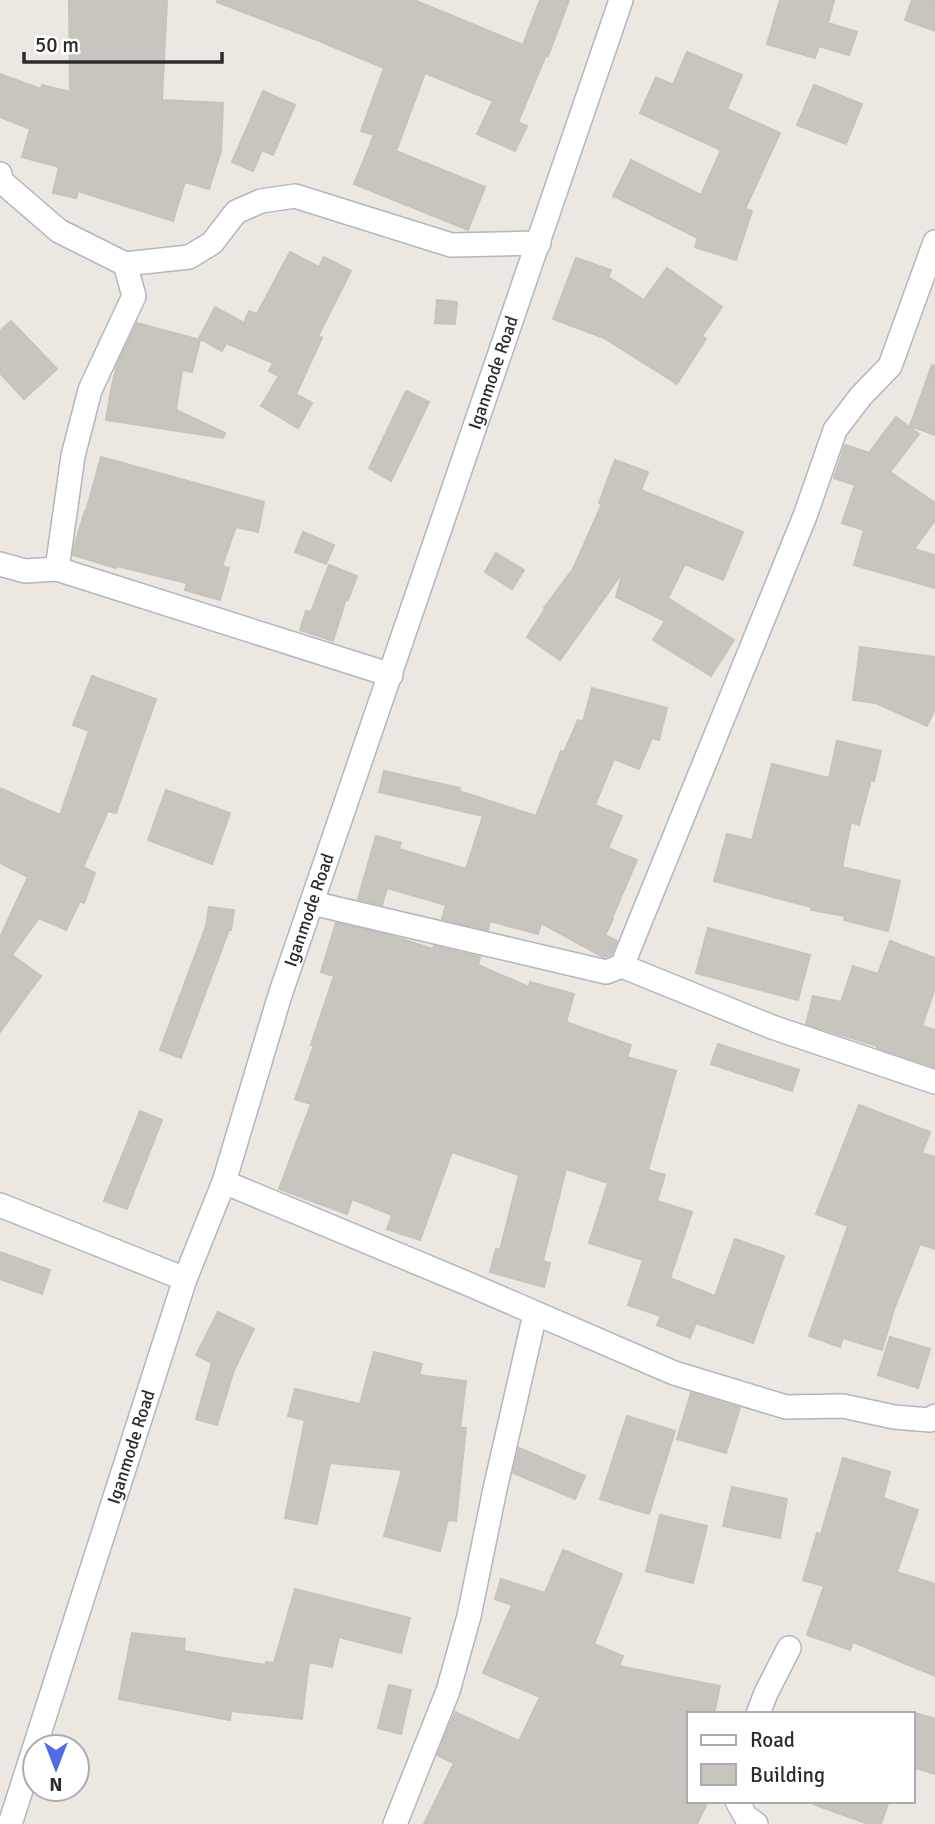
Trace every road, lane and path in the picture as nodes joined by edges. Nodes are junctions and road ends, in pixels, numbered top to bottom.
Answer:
1 (621, 0) edge
2 (0, 174) edge
3 (935, 242) edge
4 (539, 243) junction
5 (125, 264) junction
6 (0, 564) edge
7 (57, 569) junction
8 (390, 675) junction
9 (312, 903) junction
10 (622, 967) junction
11 (935, 1082) edge
12 (224, 1182) junction
13 (0, 1205) edge
14 (185, 1279) junction
15 (535, 1314) junction
16 (935, 1416) edge
17 (789, 1648) dead end
18 (759, 1712) edge
19 (738, 1803) edge
20 (10, 1824) edge
21 (395, 1824) edge
22 (756, 1824) edge

1 - 4 street, Iganmode Road
2 - 5 street
3 - 10 street
4 - 5 street
4 - 8 street, Iganmode Road
5 - 7 street
6 - 7 street
7 - 8 street
8 - 9 street, Iganmode Road
9 - 10 street
9 - 12 street, Iganmode Road
10 - 11 street
12 - 14 street, Iganmode Road
12 - 15 street
13 - 14 street
14 - 20 street, Iganmode Road
15 - 16 street
15 - 21 street
17 - 18 street
19 - 22 street

